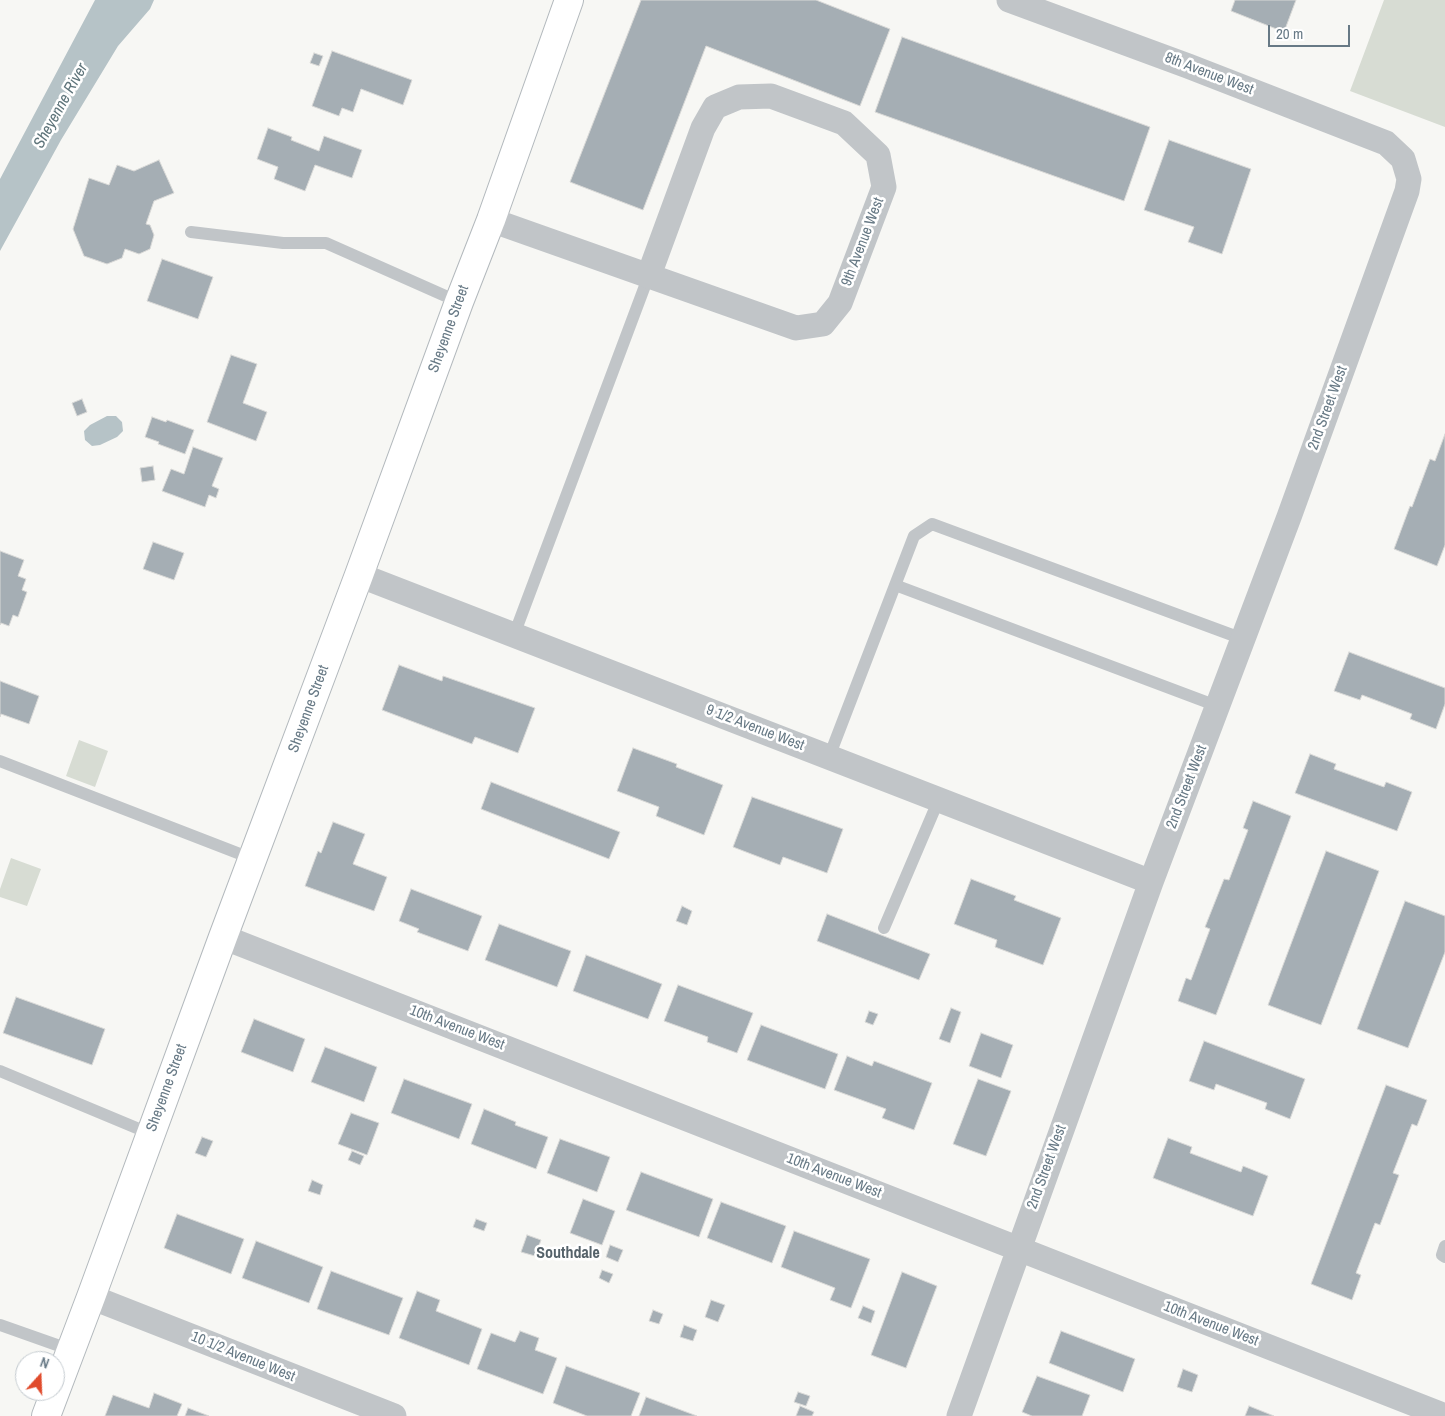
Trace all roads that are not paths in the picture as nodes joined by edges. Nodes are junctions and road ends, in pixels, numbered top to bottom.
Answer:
1 (569, 0) edge
2 (1009, 0) edge
3 (1403, 159) joint
4 (491, 220) junction
5 (191, 232) dead end
6 (649, 275) junction
7 (459, 302) junction
8 (359, 575) junction
9 (895, 585) junction
10 (514, 635) junction
11 (1243, 639) junction
12 (1217, 706) junction
13 (829, 757) junction
14 (0, 761) edge
15 (939, 799) junction
16 (253, 859) junction
17 (1151, 882) junction
18 (884, 928) dead end
19 (223, 937) junction
20 (0, 1072) edge
21 (150, 1134) junction
22 (1445, 1246) edge
23 (1019, 1248) junction
24 (1445, 1257) edge
25 (91, 1297) junction
26 (0, 1325) edge
27 (71, 1350) junction
28 (46, 1416) edge
29 (394, 1416) edge
30 (959, 1416) edge
31 (1445, 1416) edge

1 - 4 main road, Sheyenne Street
2 - 3 street, 8th Avenue West
3 - 11 street, 2nd Street West
4 - 6 street, 9th Avenue West
4 - 7 main road, Sheyenne Street
5 - 7 lane
6 - 6 street, 9th Avenue West
6 - 10 lane
7 - 8 main road, Sheyenne Street
8 - 10 street, 9 1/2 Avenue West
8 - 16 main road, Sheyenne Street
9 - 11 lane
9 - 12 lane
9 - 13 lane
10 - 13 street, 9 1/2 Avenue West
11 - 12 street, 2nd Street West
12 - 17 street, 2nd Street West
13 - 15 street, 9 1/2 Avenue West
14 - 16 lane
15 - 17 street, 9 1/2 Avenue West
15 - 18 lane
16 - 19 main road, Sheyenne Street
17 - 23 street, 2nd Street West
19 - 21 main road, Sheyenne Street
19 - 23 street, 10th Avenue West
20 - 21 lane
21 - 25 main road, Sheyenne Street
22 - 24 lane
23 - 30 street, 2nd Street West
23 - 31 street, 10th Avenue West
25 - 27 main road, Sheyenne Street
25 - 29 street, 10 1/2 Avenue West
26 - 27 lane
27 - 28 main road, Sheyenne Street

